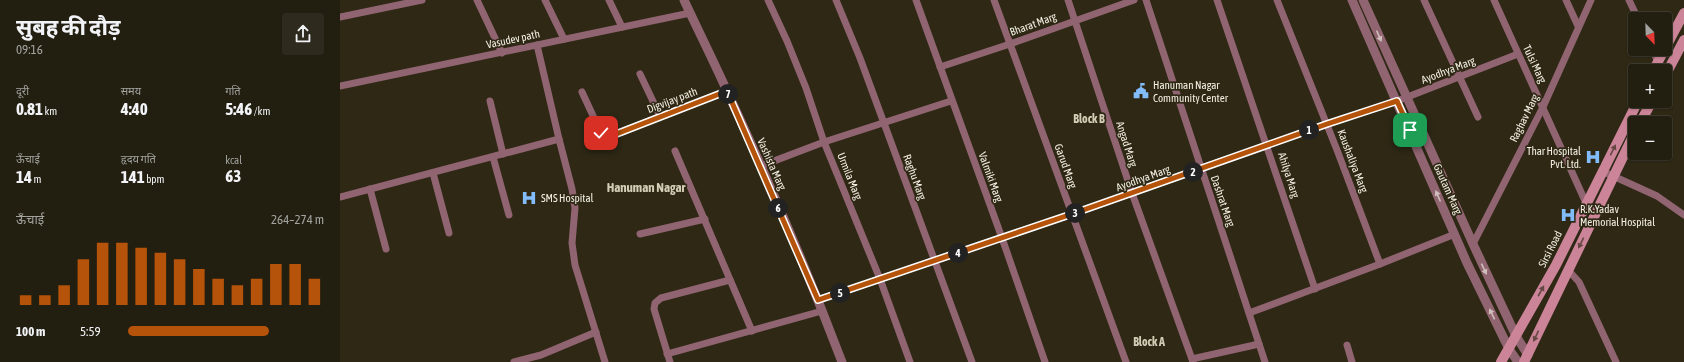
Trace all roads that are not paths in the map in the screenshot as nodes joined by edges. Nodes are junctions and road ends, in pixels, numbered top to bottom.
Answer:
1 (422, 0) edge
2 (477, 0) edge
3 (545, 0) edge
4 (609, 0) edge
5 (684, 0) edge
6 (768, 0) edge
7 (836, 0) edge
8 (916, 0) edge
9 (994, 0) edge
10 (1068, 0) edge
11 (1134, 0) edge
12 (1146, 0) edge
13 (1217, 0) edge
14 (1277, 0) edge
15 (1352, 0) edge
16 (1363, 0) edge
17 (1424, 0) edge
18 (1494, 0) edge
19 (1566, 0) edge
20 (1590, 0) edge
21 (1629, 0) edge
22 (1635, 12) edge
23 (690, 13) junction
24 (1684, 13) edge
25 (340, 17) edge
26 (1075, 21) junction
27 (1578, 26) junction
28 (622, 27) junction
29 (564, 39) junction
30 (1684, 40) edge
31 (1010, 44) junction
32 (537, 45) junction
33 (502, 53) junction
34 (1518, 54) junction
35 (1658, 64) edge
36 (1671, 64) edge
37 (940, 67) junction
38 (640, 74) dead end
39 (1459, 77) junction
40 (340, 86) edge
41 (727, 91) junction
42 (582, 92) dead end
43 (1406, 98) junction
44 (490, 101) dead end
45 (951, 101) junction
46 (1397, 101) junction
47 (1543, 107) junction
48 (1634, 108) edge
49 (660, 116) junction
50 (1478, 117) dead end
51 (884, 123) junction
52 (1327, 124) junction
53 (558, 139) junction
54 (824, 142) junction
55 (1267, 145) junction
56 (1628, 146) edge
57 (675, 151) dead end
58 (503, 154) junction
59 (493, 157) junction
60 (760, 166) junction
61 (1200, 169) junction
62 (1602, 171) junction
63 (433, 173) junction
64 (1613, 176) junction
65 (370, 189) junction
66 (1132, 193) junction
67 (340, 197) edge
68 (1586, 203) junction
69 (509, 214) dead end
70 (1072, 214) junction
71 (1684, 215) edge
72 (705, 219) junction
73 (449, 233) dead end
74 (640, 234) dead end
75 (1455, 234) junction
76 (1002, 238) junction
77 (1473, 244) junction
78 (386, 249) dead end
79 (934, 260) junction
80 (1380, 264) junction
81 (1568, 270) junction
82 (880, 278) junction
83 (730, 280) junction
84 (1315, 289) junction
85 (818, 300) junction
86 (822, 311) junction
87 (1249, 313) junction
88 (752, 330) junction
89 (596, 332) junction
90 (1516, 336) junction
91 (1259, 344) junction
92 (1347, 345) dead end
93 (1509, 349) junction
94 (667, 354) junction
95 (542, 358) edge
96 (1526, 358) edge
97 (1192, 360) edge
98 (514, 362) edge
99 (606, 362) edge
100 (670, 362) edge
101 (842, 362) edge
102 (910, 362) edge
103 (972, 362) edge
104 (1045, 362) edge
105 (1126, 362) edge
106 (1265, 362) edge
107 (1352, 362) edge
108 (1501, 362) edge
109 (1518, 362) edge
110 (1616, 362) edge

1 - 25 street
2 - 33 street
3 - 29 street
4 - 28 street
5 - 23 street, Vashista Marg
6 - 54 street, Urmila Marg
7 - 51 street, Raghu Marg
8 - 37 street, Valmiki Marg
9 - 31 street, Garud Marg
10 - 26 street, Angad Marg
11 - 26 street, Bharat Marg
12 - 61 street, Dashrat Marg
13 - 55 street, Ahilya Marg
14 - 52 street, Kaushaliya Marg
15 - 46 street, Gautam Marg
16 -> 43 street, Gautam Marg
17 - 39 street
18 - 34 street, Tulsi Marg
19 - 27 street
20 - 27 street, Raghav Marg
21 - 22 street
23 - 28 street, Vasudev path
23 - 41 street, Vashista Marg
24 - 35 main road
26 - 31 street, Bharat Marg
26 - 66 street, Angad Marg
27 - 47 street, Raghav Marg
28 - 29 street, Vasudev path
29 - 32 street, Vasudev path
30 - 36 main road
31 - 37 street, Bharat Marg
31 - 70 street, Garud Marg
32 - 33 street, Vasudev path
32 - 53 street
33 - 40 street, Vasudev path
34 - 39 street, Ayodhya Marg
34 - 47 street, Tulsi Marg
37 - 45 street, Valmiki Marg
38 - 49 street
39 - 43 street, Ayodhya Marg
39 - 50 street
41 - 49 street, Digvijay path
41 - 60 street, Vashista Marg
42 - 49 street, Digvijay path
43 - 46 street, Ayodhya Marg
43 - 77 street, Gautam Marg
44 - 58 street
45 - 51 street
45 - 76 street, Valmiki Marg
46 - 52 street, Ayodhya Marg
75 -> 46 street, Gautam Marg
47 - 68 street, Tulsi Marg
47 - 77 street, Raghav Marg
62 -> 48 main road, Sirsi Road
51 - 54 street
51 - 79 street, Raghu Marg
52 - 55 street, Ayodhya Marg
52 - 80 street, Kaushaliya Marg
53 - 58 street
53 - 89 street
54 - 60 street
54 - 82 street, Urmila Marg
55 - 61 street, Ayodhya Marg
55 - 84 street, Ahilya Marg
56 - 64 main road
57 - 72 street
58 - 59 street
59 - 63 street
59 - 69 street
60 - 85 street, Vashista Marg
61 - 66 street, Ayodhya Marg
61 - 87 street, Dashrat Marg
62 - 64 street
62 - 68 main road, Sirsi Road
63 - 65 street
63 - 73 street
64 - 71 street
64 -> 81 main road
65 - 67 street
65 - 78 street
66 - 70 street, Ayodhya Marg
66 - 97 street, Angad Marg
90 -> 68 main road, Sirsi Road
70 - 76 street, Ayodhya Marg
70 - 105 street, Garud Marg
72 - 74 street
72 - 83 street
75 - 80 street
93 -> 75 street, Gautam Marg
76 - 79 street, Ayodhya Marg
76 - 104 street, Valmiki Marg
77 -> 90 street, Gautam Marg
79 - 82 street, Ayodhya Marg
79 - 103 street, Raghu Marg
80 - 84 street
81 -> 96 main road
81 - 110 street
82 - 85 street, Ayodhya Marg
82 - 102 street, Urmila Marg
83 - 88 street
83 - 94 street
84 - 87 street
85 - 86 street, Vashista Marg
86 - 88 street
86 - 101 street, Vashista Marg
87 - 91 street, Dashrat Marg
88 - 94 street
89 - 95 street
89 - 99 street
90 - 93 main road, Sirsi Road
90 - 96 street, Gautam Marg
91 - 97 street
91 - 106 street, Dashrat Marg
92 - 107 street
93 - 108 main road, Sirsi Road
93 - 109 street, Gautam Marg
94 - 100 street
95 - 98 street

